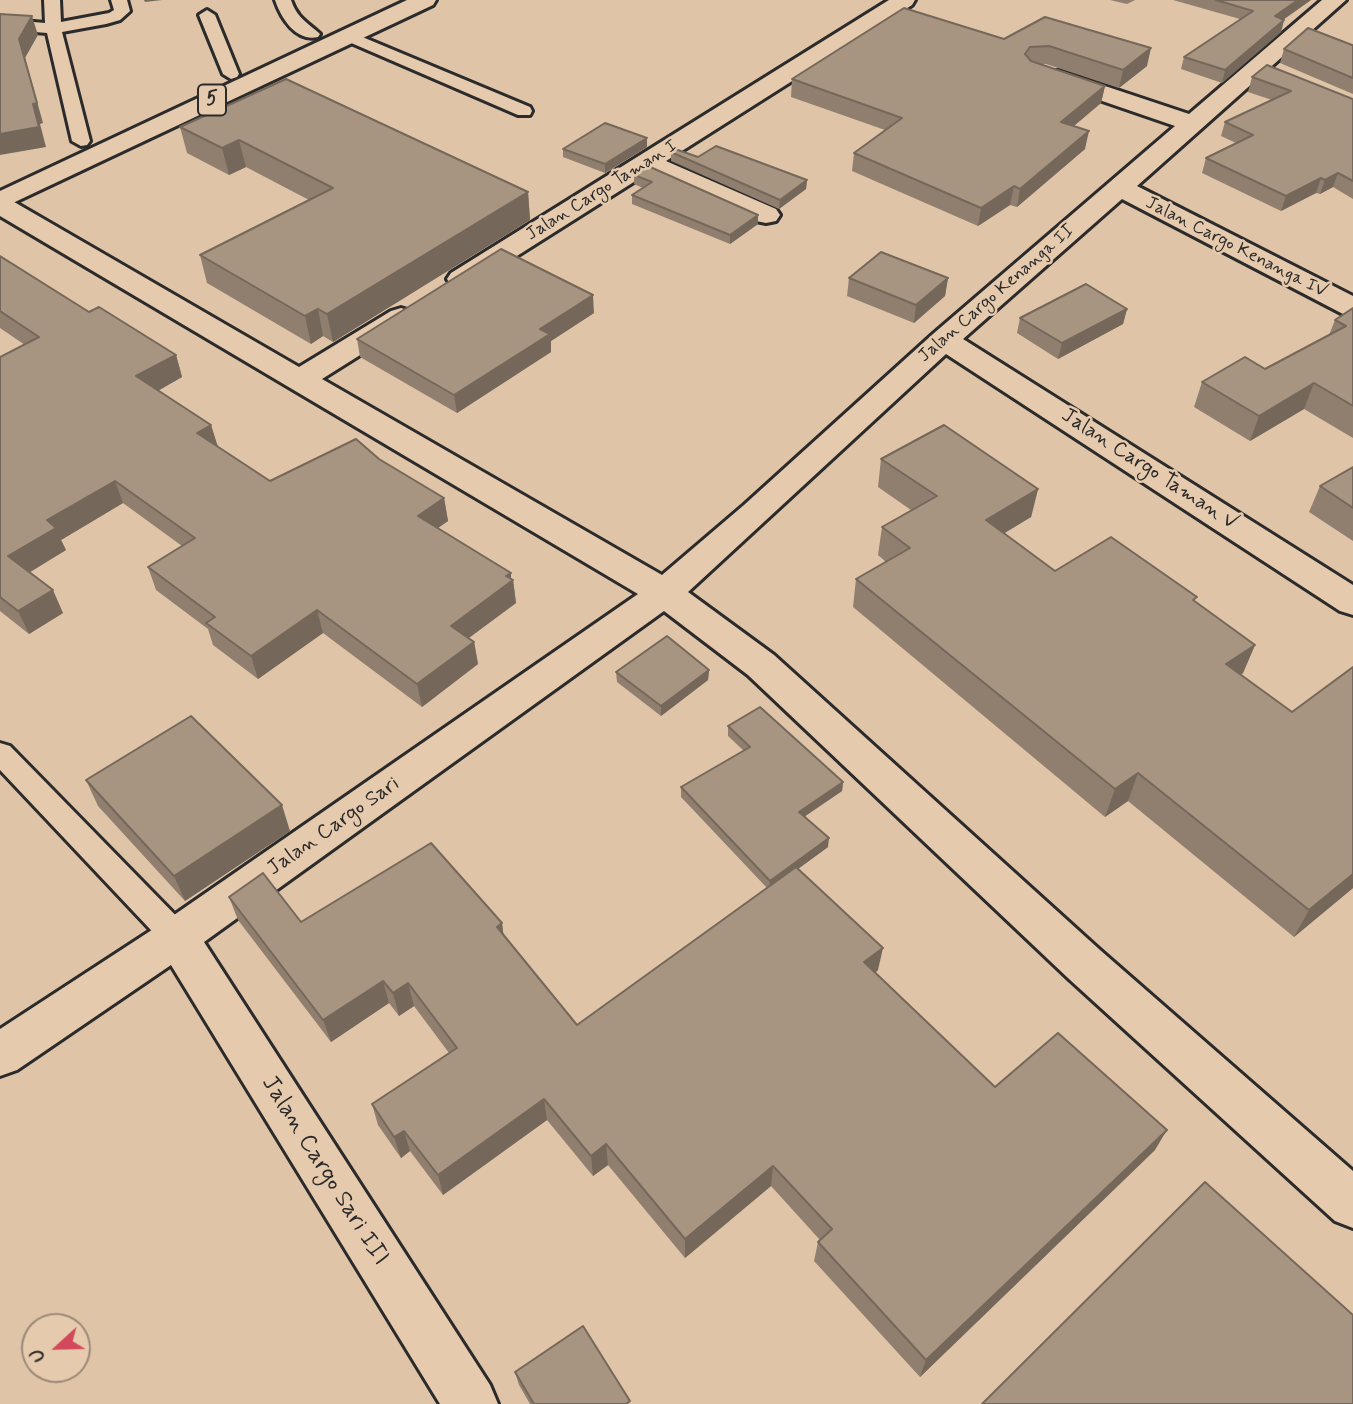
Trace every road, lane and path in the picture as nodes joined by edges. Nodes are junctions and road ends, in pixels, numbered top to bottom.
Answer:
1 (52, 0) edge
2 (119, 0) edge
3 (283, 0) edge
4 (387, 0) edge
5 (425, 0) edge
6 (904, 0) edge
7 (1335, 0) edge
8 (207, 15) dead end
9 (0, 24) edge
10 (52, 27) junction
11 (312, 34) junction
12 (348, 36) junction
13 (1037, 71) edge
14 (230, 74) junction
15 (524, 111) dead end
16 (1191, 123) junction
17 (81, 141) junction
18 (648, 163) junction
19 (0, 180) edge
20 (1119, 187) junction
21 (0, 203) edge
22 (766, 215) dead end
23 (1353, 308) edge
24 (944, 340) junction
25 (299, 380) junction
26 (664, 593) junction
27 (1353, 602) edge
28 (0, 752) edge
29 (177, 937) junction
30 (0, 1055) edge
31 (1353, 1205) edge
32 (471, 1404) edge

1 - 10 lane
2 - 10 lane
3 - 11 lane
4 - 11 main road, 5
5 - 12 main road, 5
6 - 18 main road, Jalan Cargo Taman I
7 - 16 main road, Jalan Cargo Kenanga II
8 - 14 lane
9 - 10 lane
10 - 17 lane
11 - 14 main road, 5
12 - 15 lane
12 - 21 main road, 5
13 - 16 main road
14 - 17 main road, 5
16 - 20 main road, Jalan Cargo Kenanga II
17 - 19 main road, 5
18 - 22 main road
18 - 25 main road, Jalan Cargo Taman I
20 - 23 main road, Jalan Cargo Kenanga IV
20 - 24 main road, Jalan Cargo Kenanga II
21 - 25 main road
24 - 26 main road, Jalan Cargo Kenanga II
24 - 27 main road, Jalan Cargo Taman V
25 - 26 main road
26 - 29 main road, Jalan Cargo Sari
26 - 31 main road
28 - 29 lane
29 - 30 main road, Jalan Cargo Sari
29 - 32 main road, Jalan Cargo Sari III

